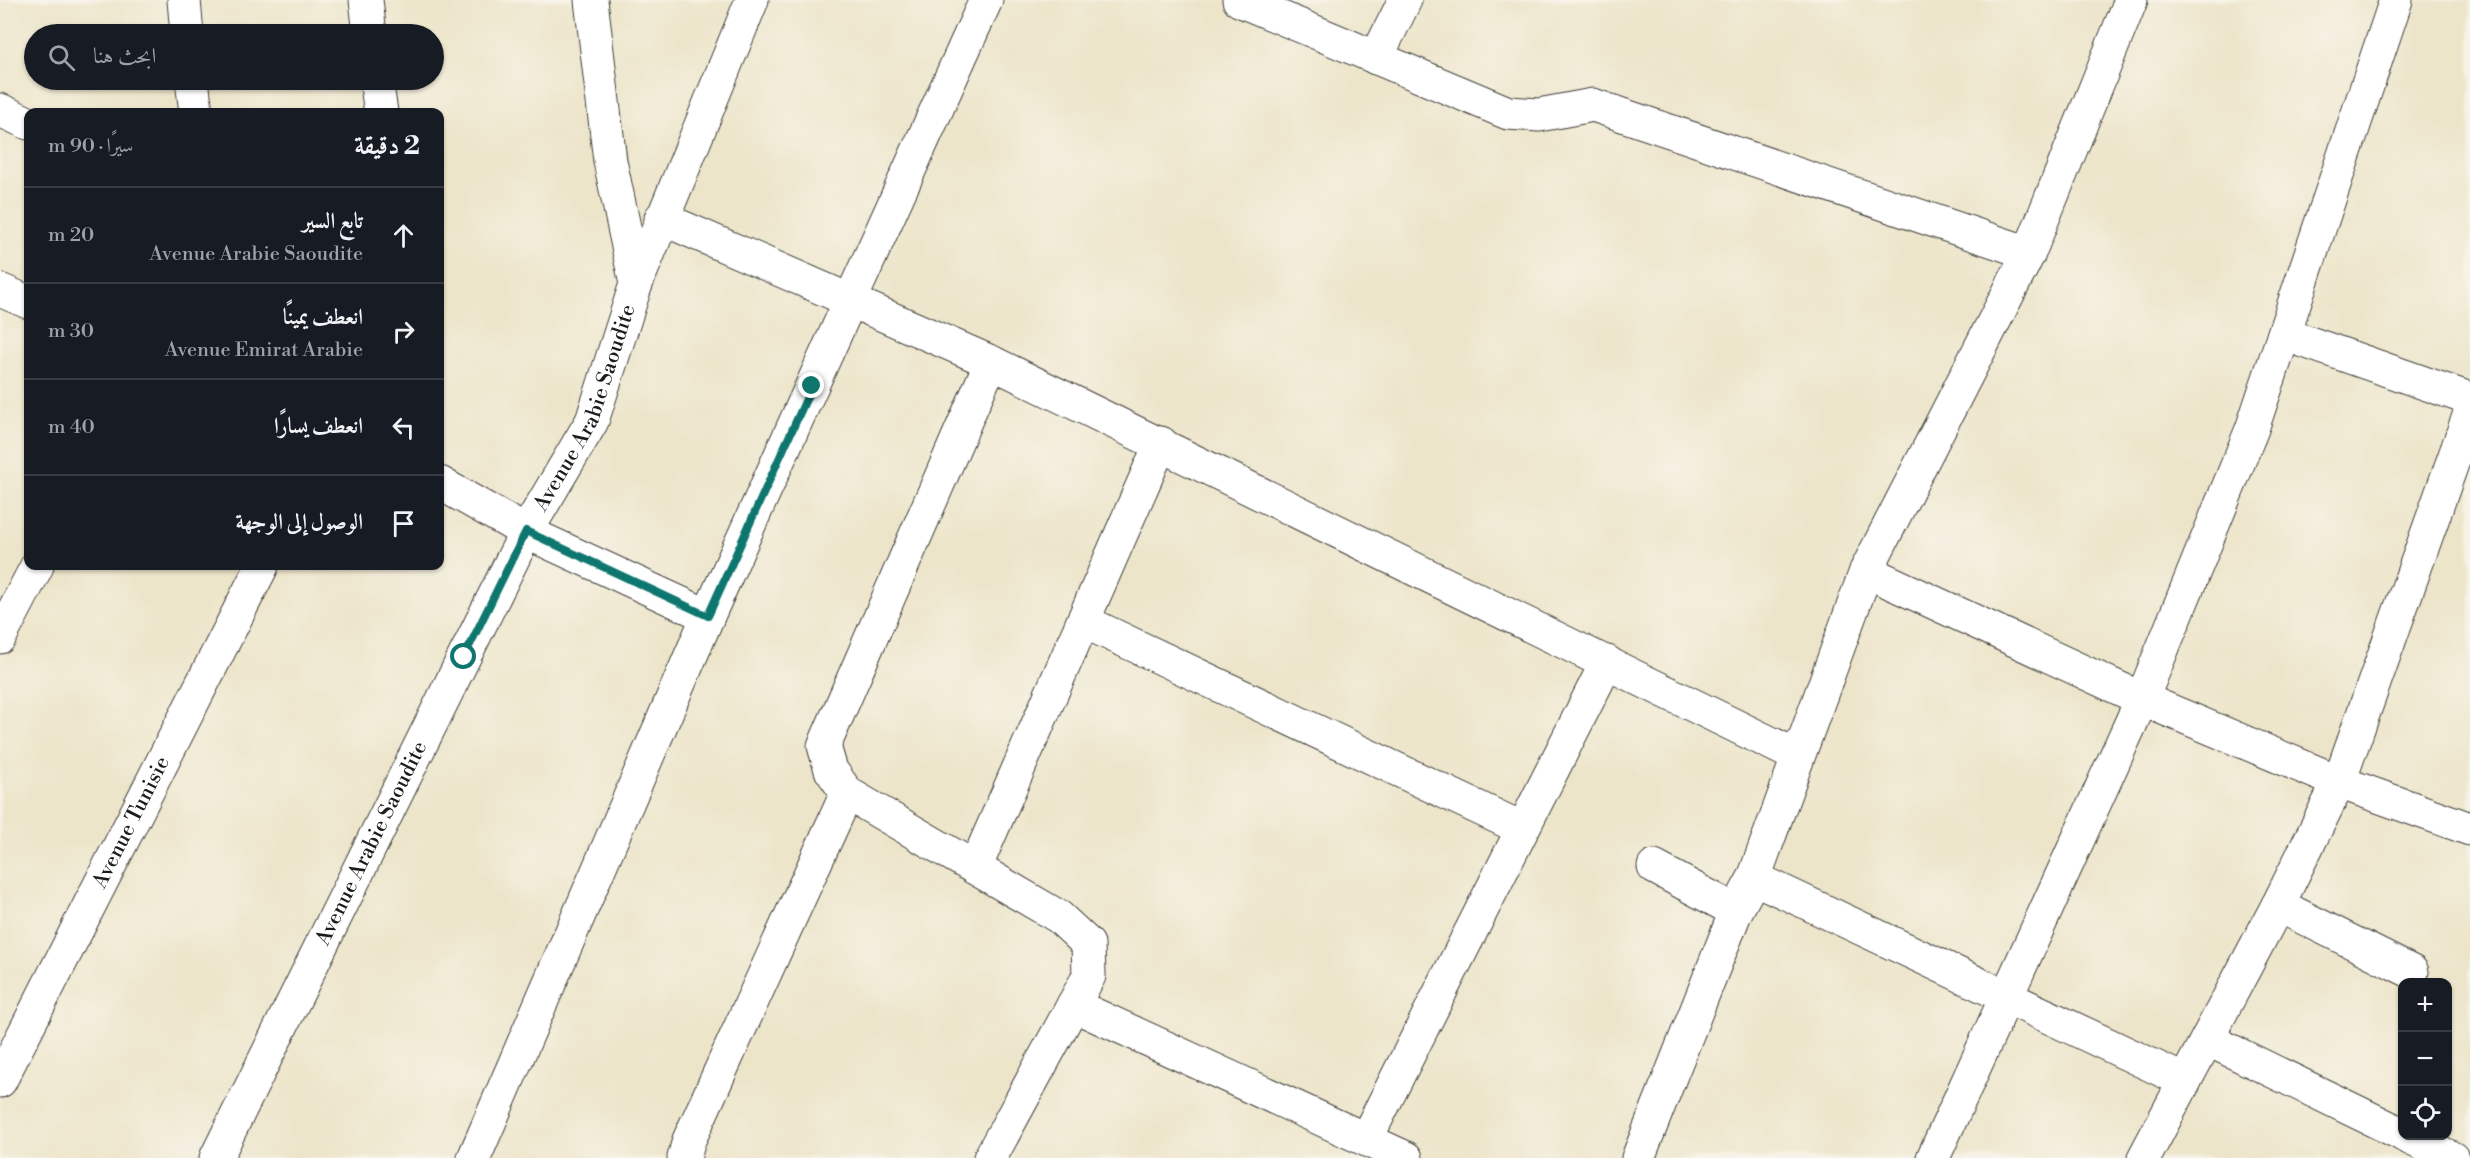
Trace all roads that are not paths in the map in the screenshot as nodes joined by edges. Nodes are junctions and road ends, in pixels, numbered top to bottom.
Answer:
1 (184, 0) edge
2 (366, 0) edge
3 (591, 0) edge
4 (752, 0) edge
5 (986, 0) edge
6 (1239, 0) edge
7 (1405, 0) edge
8 (2132, 0) edge
9 (2396, 0) edge
10 (187, 24) edge
11 (369, 24) edge
12 (1376, 58) junction
13 (193, 90) edge
14 (378, 90) edge
15 (196, 108) edge
16 (380, 108) edge
17 (0, 110) edge
18 (24, 121) edge
19 (661, 218) junction
20 (2029, 254) junction
21 (636, 284) junction
22 (0, 290) edge
23 (24, 300) edge
24 (850, 303) junction
25 (2284, 334) junction
26 (991, 362) junction
27 (2470, 399) edge
28 (2470, 413) edge
29 (1161, 443) junction
30 (444, 485) edge
31 (526, 531) junction
32 (35, 570) edge
33 (260, 570) edge
34 (1866, 571) junction
35 (708, 616) junction
36 (1083, 621) junction
37 (0, 637) edge
38 (1607, 662) junction
39 (2142, 699) junction
40 (1797, 756) junction
41 (2339, 782) junction
42 (847, 794) junction
43 (1521, 828) junction
44 (2470, 829) edge
45 (1654, 867) dead end
46 (975, 868) junction
47 (1754, 878) junction
48 (2278, 905) junction
49 (1736, 911) junction
50 (2412, 972) dead end
51 (2007, 997) junction
52 (1073, 1005) junction
53 (2207, 1039) junction
54 (0, 1081) edge
55 (2185, 1081) junction
56 (2398, 1132) edge
57 (1366, 1139) junction
58 (2414, 1140) edge
59 (216, 1158) edge
60 (474, 1158) edge
61 (684, 1158) edge
62 (990, 1158) edge
63 (1406, 1158) edge
64 (1638, 1158) edge
65 (1933, 1158) edge
66 (2144, 1158) edge
67 (2452, 1158) edge

1 - 10 street
2 - 11 street
3 - 21 street
4 - 19 street, Avenue Arabie Saoudite
5 - 24 street
6 - 12 street
7 - 12 street
8 - 20 street
9 - 25 street
12 - 20 street
13 - 15 street
14 - 16 street
17 - 18 street
19 - 21 street, Avenue Arabie Saoudite
19 - 24 street
20 - 34 street
21 - 31 street, Avenue Arabie Saoudite
22 - 23 street
24 - 26 street
24 - 35 street
25 - 27 street
25 - 39 street
26 - 29 street
26 - 42 street
28 - 41 street
29 - 36 street
29 - 38 street
30 - 31 street
31 - 35 street
31 - 59 street, Avenue Arabie Saoudite
32 - 37 street
33 - 54 street, Avenue Tunisie
34 - 39 street
34 - 40 street
35 - 60 street
36 - 43 street
36 - 46 street
38 - 40 street
38 - 43 street
39 - 41 street
39 - 51 street
40 - 47 street
41 - 44 street
41 - 48 street
42 - 46 street
42 - 61 street
43 - 57 street
45 - 49 street
46 - 52 street
47 - 49 street
47 - 51 street
48 - 50 street
48 - 53 street
49 - 64 street
51 - 55 street
51 - 65 street
52 - 57 street
52 - 62 street
53 - 55 street
53 - 56 street
55 - 66 street
57 - 63 street
58 - 67 street

